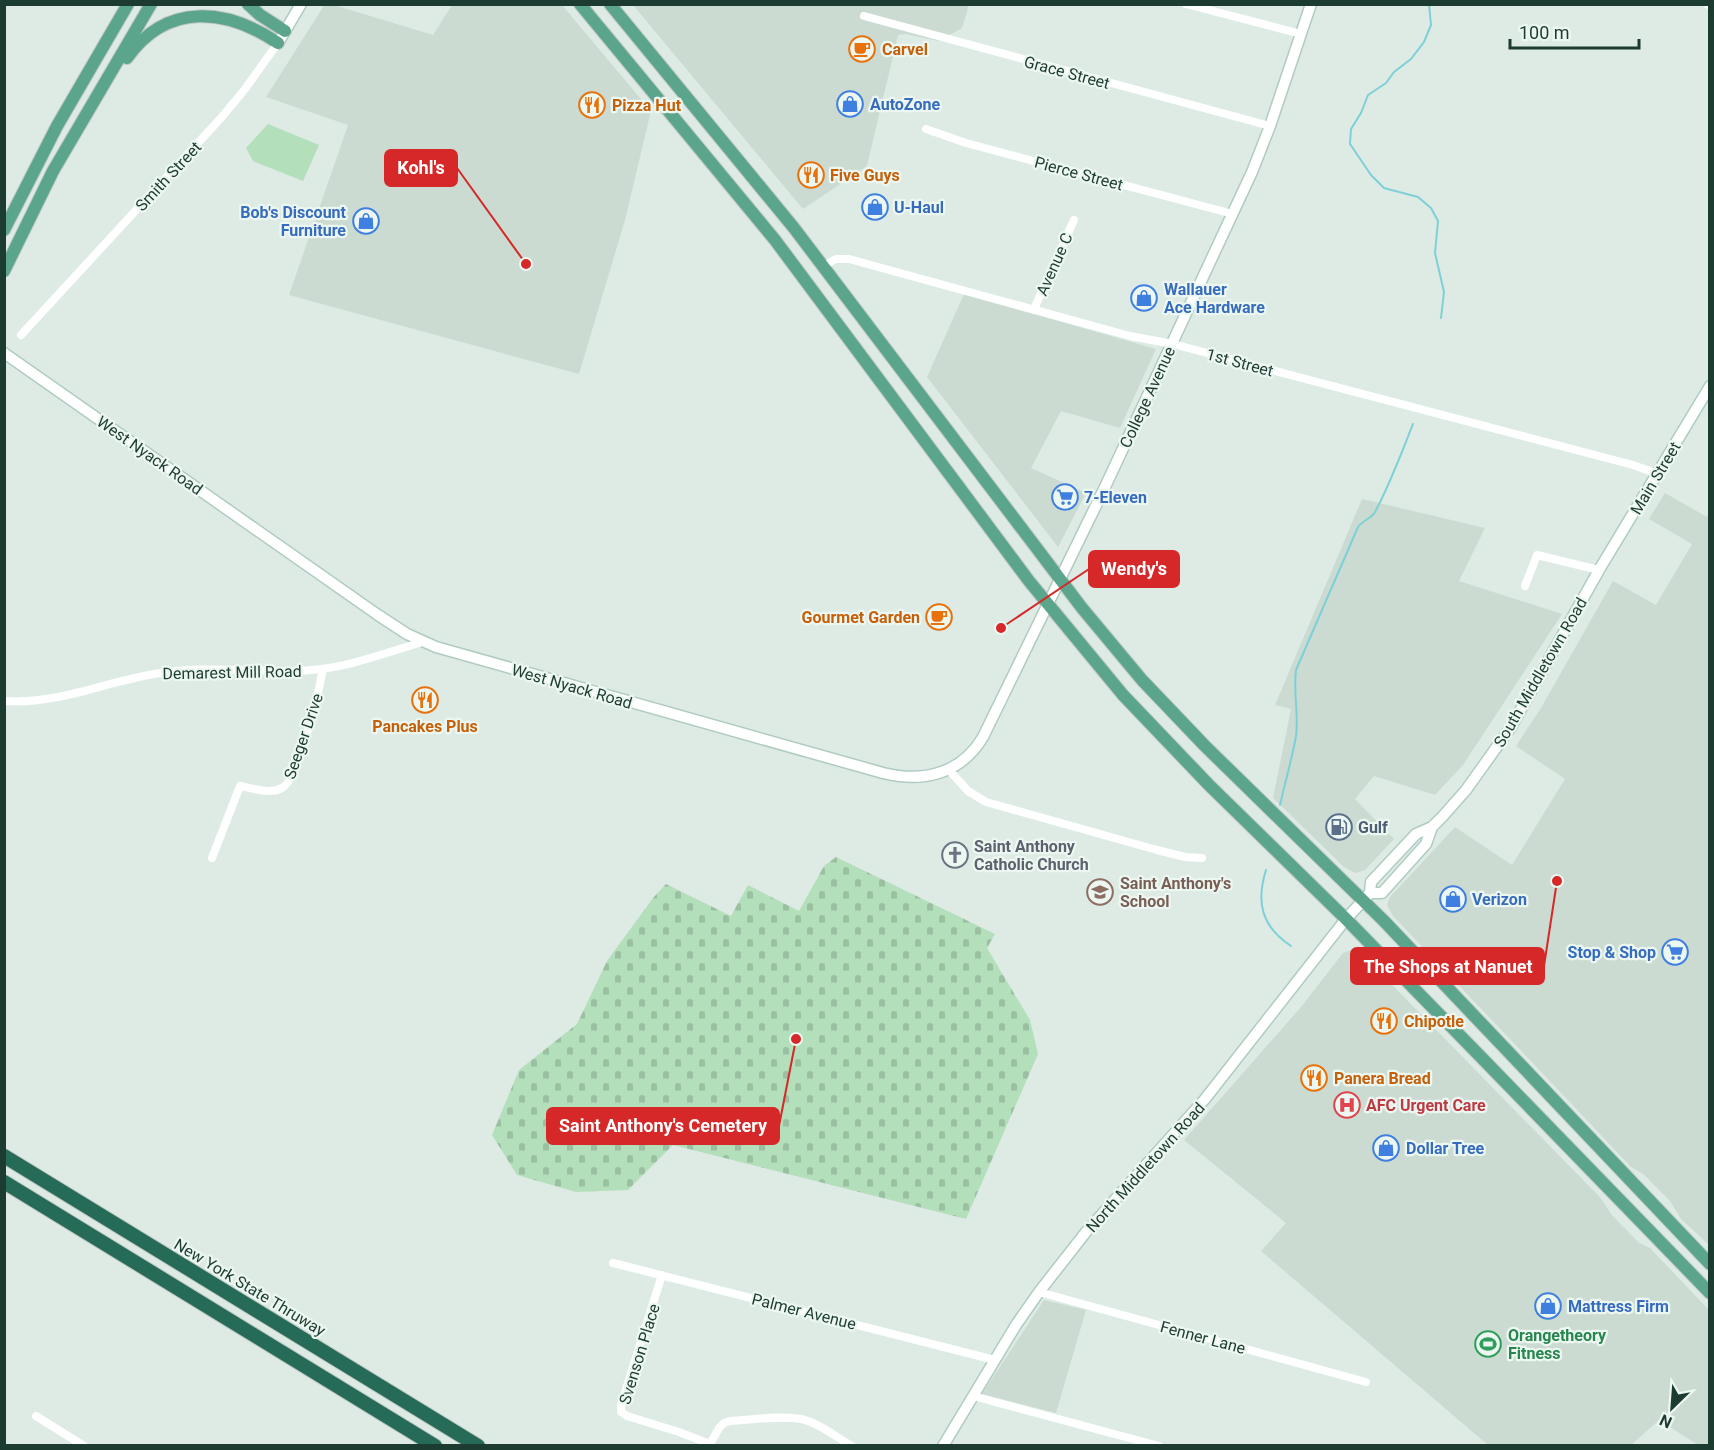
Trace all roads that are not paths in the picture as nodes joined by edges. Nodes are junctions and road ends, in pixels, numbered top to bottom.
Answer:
1 (128, 4) edge
2 (151, 4) edge
3 (248, 4) edge
4 (301, 4) edge
5 (580, 4) edge
6 (610, 4) edge
7 (1186, 4) edge
8 (1311, 4) edge
9 (864, 16) dead end
10 (285, 31) junction
11 (1300, 34) junction
12 (278, 43) junction
13 (1270, 126) junction
14 (926, 129) dead end
15 (73, 135) junction
16 (1233, 214) junction
17 (1074, 220) dead end
18 (4, 230) edge
19 (823, 266) junction
20 (4, 271) edge
21 (1034, 309) junction
22 (21, 335) dead end
23 (1173, 344) junction
24 (4, 353) edge
25 (1710, 386) edge
26 (1658, 474) junction
27 (1599, 570) junction
28 (1060, 580) junction
29 (1525, 586) dead end
30 (1048, 605) junction
31 (423, 642) junction
32 (323, 669) junction
33 (4, 701) edge
34 (949, 770) junction
35 (212, 858) dead end
36 (1202, 858) dead end
37 (1367, 896) junction
38 (1346, 919) junction
39 (4, 1156) edge
40 (4, 1182) edge
41 (613, 1263) dead end
42 (1710, 1264) edge
43 (662, 1275) junction
44 (1039, 1292) junction
45 (1710, 1293) edge
46 (995, 1360) junction
47 (1366, 1382) dead end
48 (973, 1396) junction
49 (36, 1416) dead end
50 (710, 1445) edge
51 (84, 1446) edge
52 (435, 1446) edge
53 (478, 1446) edge
54 (852, 1446) edge
55 (943, 1446) edge
56 (1159, 1446) edge

1 - 18 main road
2 - 15 main road
3 - 10 main road
4 - 10 street, Smith Street
5 - 30 main road
6 - 19 main road
7 - 11 street
8 - 11 street, College Avenue
9 - 13 street, Grace Street
10 - 12 street, Smith Street
11 - 13 street, College Avenue
12 - 15 main road
12 - 22 street, Smith Street
13 - 16 street, College Avenue
14 - 16 street, Pierce Street
15 - 20 main road
16 - 23 street, College Avenue
17 - 21 street, Avenue C
19 - 21 street, 1st Street
19 - 28 main road
21 - 23 street, 1st Street
23 - 26 street, 1st Street
23 - 28 street, College Avenue
24 - 31 street, West Nyack Road
25 - 26 street, Main Street
26 - 27 street, Main Street
27 - 29 street
27 - 37 street, South Middletown Road
28 - 30 street, College Avenue
28 - 37 main road
30 - 34 street, College Avenue
30 - 38 main road
31 - 32 street, Demarest Mill Road
31 - 34 street, West Nyack Road
32 - 33 street, Demarest Mill Road
32 - 35 street, Seeger Drive
34 - 36 street
37 - 38 street, North Middletown Road
37 - 42 main road
38 - 44 street, North Middletown Road
38 - 45 main road
39 - 53 highway, New York State Thruway
40 - 52 highway
41 - 43 street, Palmer Avenue
43 - 46 street, Palmer Avenue
43 - 50 street, Svenson Place
44 - 46 street, North Middletown Road
44 - 47 street, Fenner Lane
46 - 48 street, North Middletown Road
48 - 55 street, North Middletown Road
48 - 56 street
49 - 51 street
50 - 54 street

